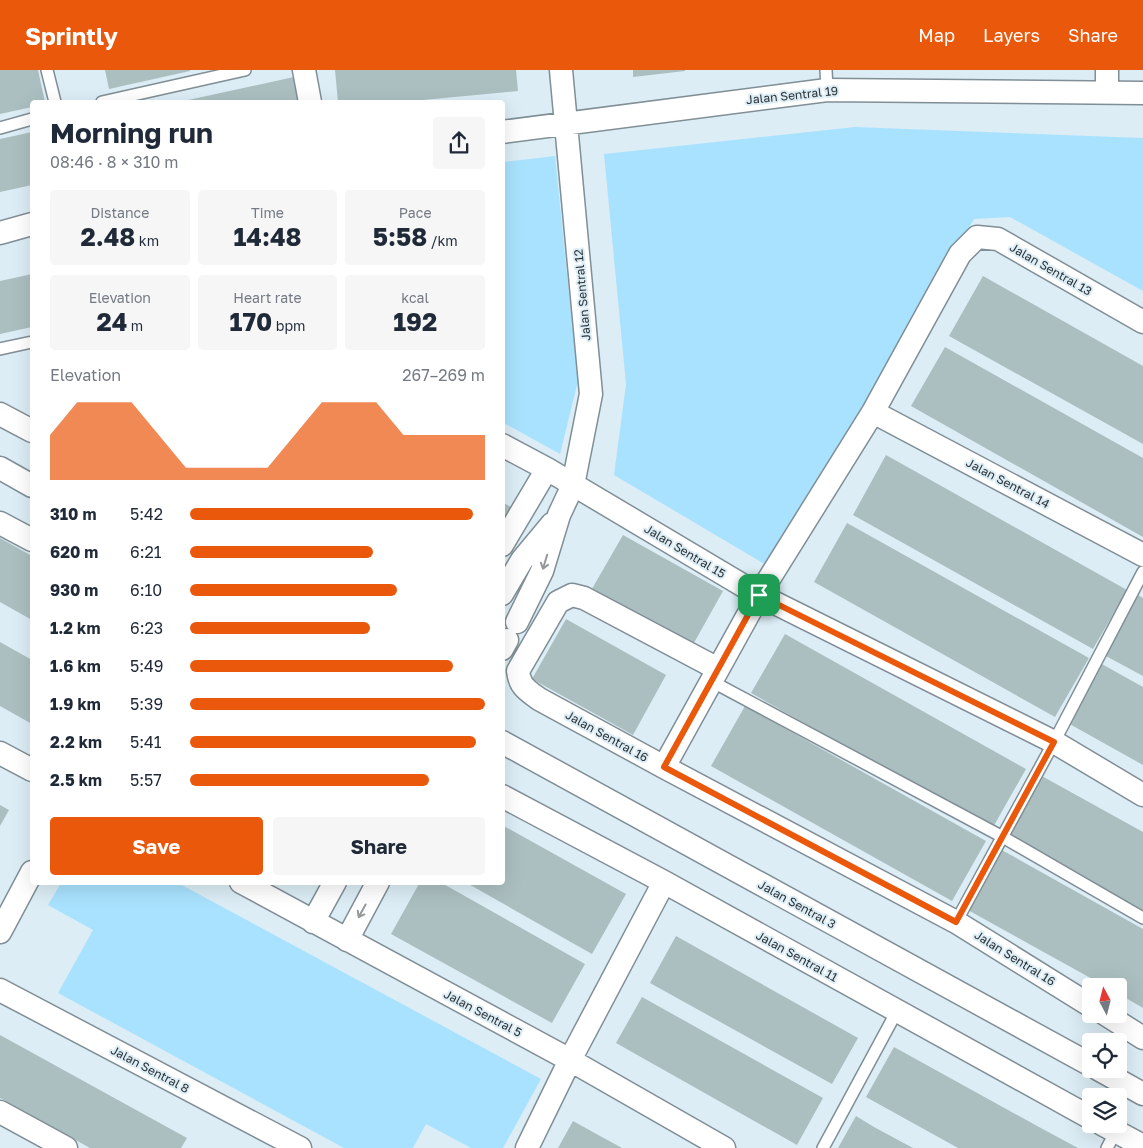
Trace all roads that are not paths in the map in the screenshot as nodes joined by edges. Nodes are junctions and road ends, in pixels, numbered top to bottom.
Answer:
1 (47, 70) edge
2 (245, 70) edge
3 (304, 70) edge
4 (561, 70) edge
5 (826, 80) edge
6 (1107, 81) edge
7 (1143, 93) edge
8 (54, 100) edge
9 (111, 100) edge
10 (310, 100) edge
11 (30, 120) edge
12 (567, 124) junction
13 (0, 128) edge
14 (505, 132) edge
15 (30, 225) edge
16 (0, 233) edge
17 (1143, 322) edge
18 (30, 342) edge
19 (0, 349) edge
20 (873, 412) junction
21 (0, 414) edge
22 (30, 430) edge
23 (505, 447) edge
24 (0, 468) edge
25 (548, 469) junction
26 (30, 485) edge
27 (573, 485) junction
28 (559, 515) junction
29 (0, 523) edge
30 (30, 539) edge
31 (505, 540) edge
32 (1143, 555) edge
33 (1143, 572) edge
34 (505, 589) edge
35 (759, 595) junction
36 (509, 637) edge
37 (714, 675) junction
38 (1054, 742) junction
39 (505, 744) edge
40 (0, 753) edge
41 (664, 767) junction
42 (30, 769) edge
43 (1143, 795) edge
44 (505, 798) edge
45 (1001, 836) junction
46 (30, 876) edge
47 (664, 882) junction
48 (246, 885) edge
49 (333, 885) edge
50 (376, 885) edge
51 (1143, 918) edge
52 (313, 922) junction
53 (956, 922) junction
54 (0, 932) edge
55 (347, 940) junction
56 (0, 990) edge
57 (1082, 1000) edge
58 (897, 1011) junction
59 (1119, 1023) edge
60 (1143, 1038) edge
61 (570, 1060) junction
62 (1082, 1060) edge
63 (1114, 1078) edge
64 (1143, 1094) edge
65 (0, 1112) edge
66 (1082, 1113) edge
67 (1108, 1134) edge
68 (1143, 1146) edge
69 (66, 1148) edge
70 (300, 1148) edge
71 (527, 1148) edge
72 (724, 1148) edge
73 (823, 1148) edge

1 - 8 lane
2 - 9 lane
3 - 10 street
4 - 12 street, Jalan Sentral 12
5 - 6 street, Jalan Sentral 19
5 - 12 street, Jalan Sentral 19
6 - 7 street, Jalan Sentral 19
11 - 13 lane
12 - 14 street, Jalan Sentral 19
12 - 27 street, Jalan Sentral 12
15 - 16 street
17 - 20 street, Jalan Sentral 13
18 - 19 lane
20 - 32 street, Jalan Sentral 14
20 - 35 street, Jalan Sentral 13
21 - 22 street
23 - 25 street, Jalan Sentral 15
24 - 26 street
25 - 27 street, Jalan Sentral 15
25 - 31 street
27 - 28 street, Jalan Sentral 12
27 - 35 street, Jalan Sentral 15
28 - 34 street, Jalan Sentral 12
28 -> 36 street, Jalan Sentral 12
29 - 30 street
33 - 38 lane
35 - 37 street, Jalan Sentral 13
35 - 38 street, Jalan Sentral 15
37 - 41 street, Jalan Sentral 13
37 - 41 street, Jalan Sentral 16
37 - 45 lane
38 - 43 street, Jalan Sentral 15
38 - 45 lane
39 - 62 street, Jalan Sentral 3
40 - 42 street
41 - 53 street, Jalan Sentral 16
44 - 47 street, Jalan Sentral 11
45 - 51 lane
45 - 53 lane
46 - 54 street
47 - 58 street, Jalan Sentral 11
47 - 61 street
48 - 52 street, Jalan Sentral 5
49 - 52 street
50 -> 55 street
52 - 55 street, Jalan Sentral 5
53 - 57 street, Jalan Sentral 16
55 - 61 street, Jalan Sentral 5
56 - 70 street, Jalan Sentral 8
58 - 66 street, Jalan Sentral 11
58 - 73 lane
59 - 60 street
61 - 71 street
61 - 72 street, Jalan Sentral 5
63 - 64 street
65 - 69 street
67 - 68 street

